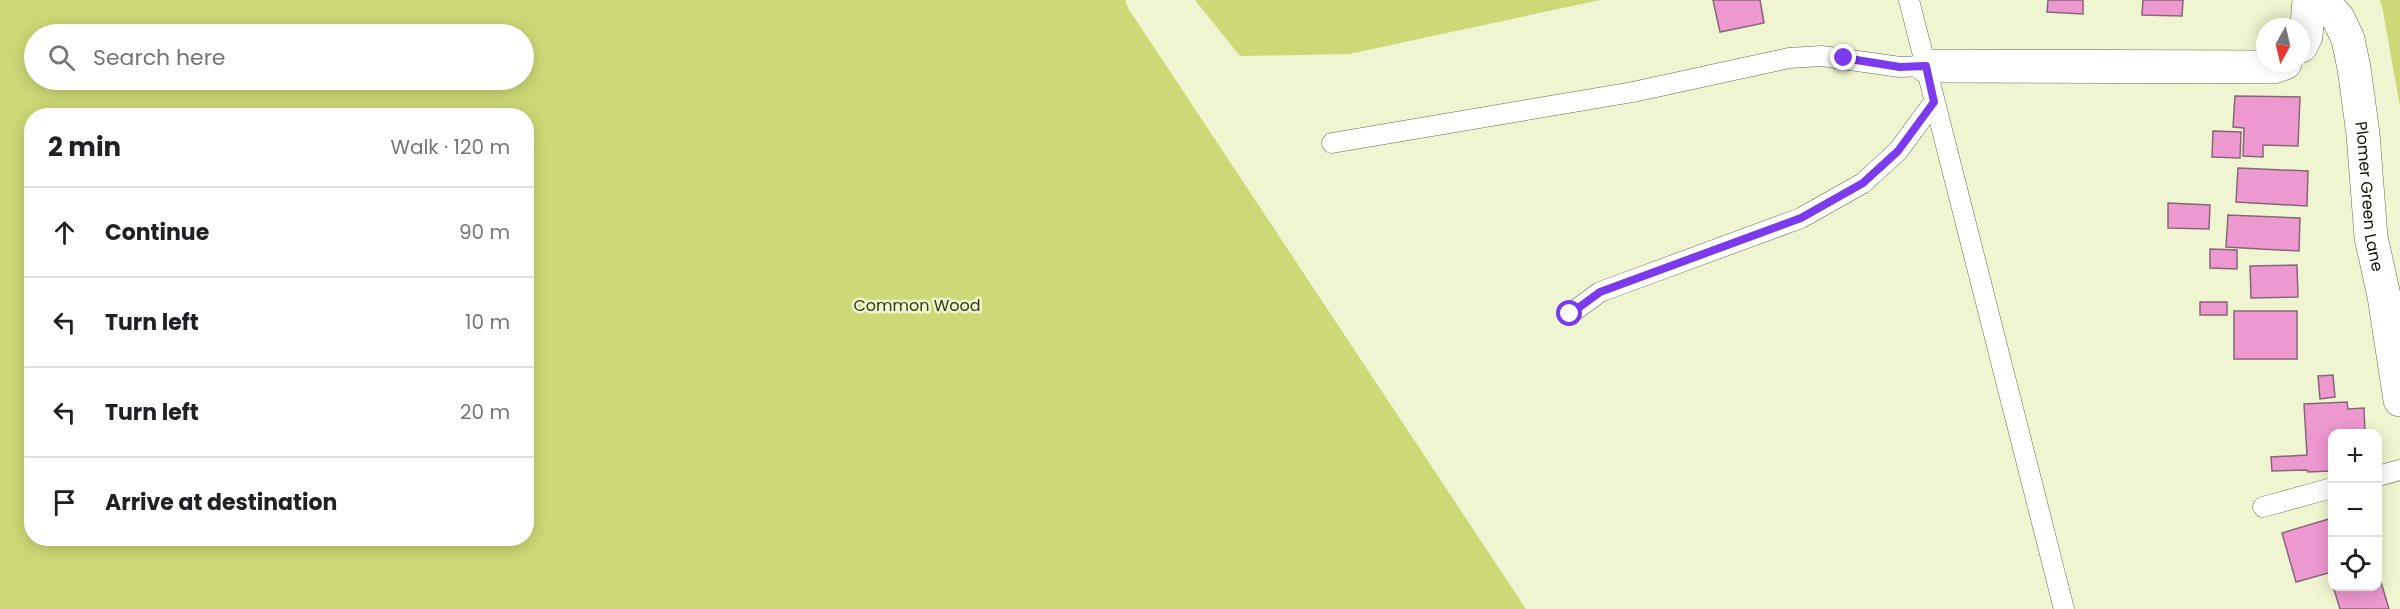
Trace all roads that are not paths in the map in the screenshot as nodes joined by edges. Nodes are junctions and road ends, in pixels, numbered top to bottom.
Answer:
1 (1909, 0) edge
2 (2309, 0) edge
3 (2321, 0) edge
4 (2308, 18) edge
5 (1926, 66) junction
6 (2256, 67) edge
7 (1934, 102) junction
8 (1332, 143) dead end
9 (1570, 314) dead end
10 (2400, 400) edge
11 (2400, 470) edge
12 (2382, 475) edge
13 (2328, 489) edge
14 (2263, 507) dead end
15 (2064, 609) edge

1 - 5 lane
2 - 4 street
3 - 10 street, Plomer Green Lane
5 - 6 street
5 - 7 lane
5 - 8 lane
7 - 9 lane
7 - 15 lane
11 - 12 lane
13 - 14 lane

